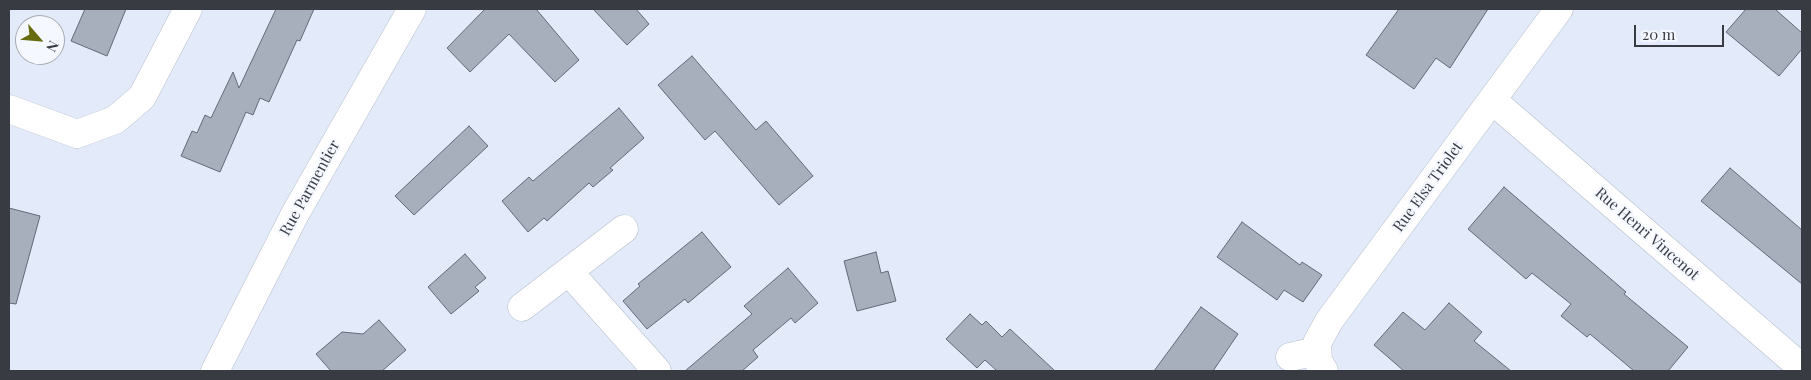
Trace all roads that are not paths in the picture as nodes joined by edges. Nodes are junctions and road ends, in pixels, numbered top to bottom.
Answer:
1 (188, 9) edge
2 (412, 9) edge
3 (1559, 9) edge
4 (1492, 100) junction
5 (9, 109) edge
6 (624, 229) dead end
7 (569, 272) junction
8 (522, 307) dead end
9 (1290, 357) dead end
10 (1320, 361) edge
11 (1802, 368) edge
12 (215, 371) edge
13 (657, 371) edge

1 - 5 street
2 - 12 street, Rue Parmentier
3 - 4 street, Rue Elsa Triolet
4 - 10 street, Rue Elsa Triolet
4 - 11 street, Rue Henri Vincenot
6 - 7 street
7 - 8 street
7 - 13 street
9 - 10 street

